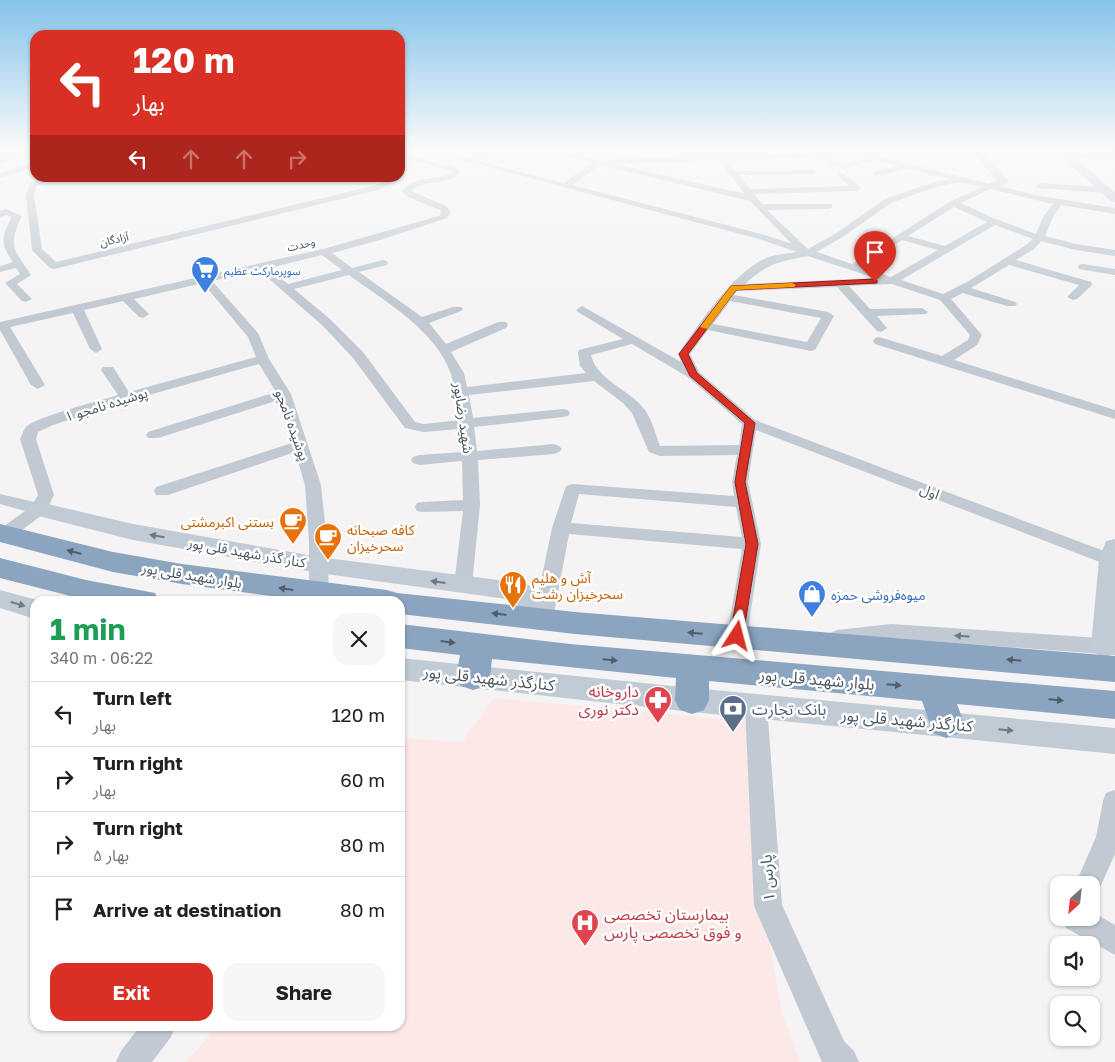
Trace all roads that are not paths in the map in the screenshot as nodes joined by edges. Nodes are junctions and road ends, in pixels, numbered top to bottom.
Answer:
1 (31, 202) edge
2 (319, 202) edge
3 (427, 202) edge
4 (628, 202) edge
5 (757, 202) edge
6 (781, 202) edge
7 (887, 202) edge
8 (949, 202) joint
9 (1059, 202) joint
10 (829, 206) dead end
11 (1115, 211) edge
12 (3, 213) edge
13 (993, 222) junction
14 (5, 231) edge
15 (900, 237) junction
16 (1040, 237) junction
17 (4, 248) edge
18 (946, 249) junction
19 (324, 252) junction
20 (808, 253) junction
21 (1115, 253) edge
22 (1006, 261) junction
23 (383, 263) dead end
24 (18, 264) junction
25 (261, 266) junction
26 (1082, 267) dead end
27 (0, 268) edge
28 (852, 268) junction
29 (350, 271) junction
30 (1115, 272) edge
31 (205, 279) junction
32 (892, 281) junction
33 (840, 283) junction
34 (14, 287) junction
35 (285, 288) junction
36 (962, 289) junction
37 (0, 291) edge
38 (730, 292) junction
39 (1073, 296) dead end
40 (124, 298) junction
41 (944, 298) junction
42 (26, 299) dead end
43 (1011, 304) dead end
44 (77, 308) junction
45 (457, 309) dead end
46 (582, 310) dead end
47 (922, 312) dead end
48 (867, 313) junction
49 (143, 314) dead end
50 (421, 322) junction
51 (1, 326) edge
52 (502, 326) dead end
53 (705, 326) junction
54 (633, 340) junction
55 (96, 349) dead end
56 (444, 350) junction
57 (264, 358) junction
58 (945, 360) junction
59 (108, 370) dead end
60 (693, 374) junction
61 (597, 377) junction
62 (38, 385) dead end
63 (461, 392) junction
64 (284, 394) junction
65 (126, 397) junction
66 (563, 412) dead end
67 (1115, 415) edge
68 (750, 423) junction
69 (466, 424) junction
70 (153, 435) dead end
71 (301, 445) junction
72 (554, 449) dead end
73 (746, 450) junction
74 (470, 456) junction
75 (419, 460) dead end
76 (162, 491) dead end
77 (0, 499) edge
78 (744, 502) junction
79 (472, 505) junction
80 (423, 507) dead end
81 (39, 509) junction
82 (561, 528) junction
83 (2, 533) edge
84 (752, 544) junction
85 (1113, 553) edge
86 (113, 562) junction
87 (0, 568) edge
88 (319, 579) junction
89 (463, 586) junction
90 (86, 590) junction
91 (118, 596) edge
92 (371, 596) edge
93 (0, 599) edge
94 (405, 604) edge
95 (30, 608) edge
96 (543, 619) junction
97 (737, 636) junction
98 (405, 638) edge
99 (1112, 654) edge
100 (476, 661) junction
101 (693, 667) junction
102 (405, 668) edge
103 (935, 689) junction
104 (692, 700) junction
105 (1115, 705) edge
106 (756, 706) junction
107 (946, 724) junction
108 (1115, 741) edge
109 (1115, 801) edge
110 (1112, 839) edge
111 (1093, 876) edge
112 (1090, 926) edge
113 (1115, 940) edge
114 (156, 1031) edge
115 (132, 1062) edge
116 (843, 1062) edge

1 - 2 street, آزادگان
3 - 19 street, وحدت
4 - 20 street
5 - 20 street
6 - 10 street
7 - 20 street
8 - 13 street
8 - 15 street
9 - 11 street
9 - 16 street
12 - 14 street
13 - 16 street
13 - 18 street
14 - 17 street
15 - 18 street
15 - 28 street
16 - 21 street
16 - 22 street
17 - 24 street
18 - 32 street
19 - 25 street, وحدت
19 - 29 street, شهید رضاپور
20 - 28 street
20 - 38 street
22 - 36 street
22 - 39 street
23 - 29 street
24 - 27 street
24 - 34 street
25 - 31 street, وحدت
25 - 35 street
26 - 30 street
28 - 32 street
29 - 35 street
29 - 50 street, شهید رضاپور
31 - 40 street, وحدت
31 - 57 street, پوشیده نامجو
32 - 33 street
32 - 41 street
33 - 38 street
33 - 48 street
34 - 37 street
34 - 42 street
35 - 69 street
36 - 41 street
36 - 43 street
38 - 53 street
38 - 53 street
40 - 44 street, وحدت
40 - 49 street
41 - 58 street
44 - 51 street, وحدت
44 - 55 street
45 - 50 street
46 - 54 street, اول
47 - 48 street
48 - 58 street
50 - 56 street, شهید رضاپور
51 - 62 street
52 - 56 street
53 - 60 street
54 - 60 street, اول
54 - 61 street
56 - 63 street, شهید رضاپور
57 - 64 street, پوشیده نامجو
57 - 65 street, پوشیده نامجو ۱
58 - 67 street
59 - 65 street
60 - 68 street, اول
61 - 63 street
61 - 73 street
63 - 69 street, شهید رضاپور
64 - 70 street
64 - 71 street, پوشیده نامجو
65 - 81 street, پوشیده نامجو ۱
66 - 69 street
68 - 73 street
68 - 85 street, اول
69 - 74 street, شهید رضاپور
71 - 76 street
71 - 88 street, پوشیده نامجو
72 - 74 street
73 - 78 street
74 - 75 street
74 - 79 street, شهید رضاپور
77 - 81 street, کنار گذر شهید قلی پور
78 - 82 street
78 - 84 street
79 - 80 street
79 - 89 street, شهید رضاپور
81 - 83 street
88 -> 81 street, کنار گذر شهید قلی پور
82 - 84 street
82 - 96 street
86 -> 83 highway, بلوار شهید قلی پور
84 - 97 street
85 - 99 street
88 -> 86 highway, بلوار شهید قلی پور
86 - 90 highway
87 - 90 highway
89 -> 88 street, کنار گذر شهید قلی پور
88 - 92 highway, بلوار شهید قلی پور
89 - 96 street, کنار گذر شهید قلی پور
90 - 91 highway
93 -> 95 street
96 -> 94 highway
97 -> 96 highway
99 -> 97 highway
98 -> 100 highway, بلوار شهید قلی پور
100 -> 101 highway, بلوار شهید قلی پور
100 - 102 street, کنارگذر شهید قلی پور
100 - 104 street, کنارگذر شهید قلی پور
101 -> 103 highway, بلوار شهید قلی پور
101 - 104 highway
103 -> 105 highway, بلوار شهید قلی پور
103 - 107 highway
104 - 106 street, کنارگذر شهید قلی پور
106 - 107 street, کنارگذر شهید قلی پور
106 - 116 street, پارس ۱
107 -> 108 street, کنارگذر شهید قلی پور
109 - 110 street
110 - 111 street
112 - 113 street
114 - 115 street

